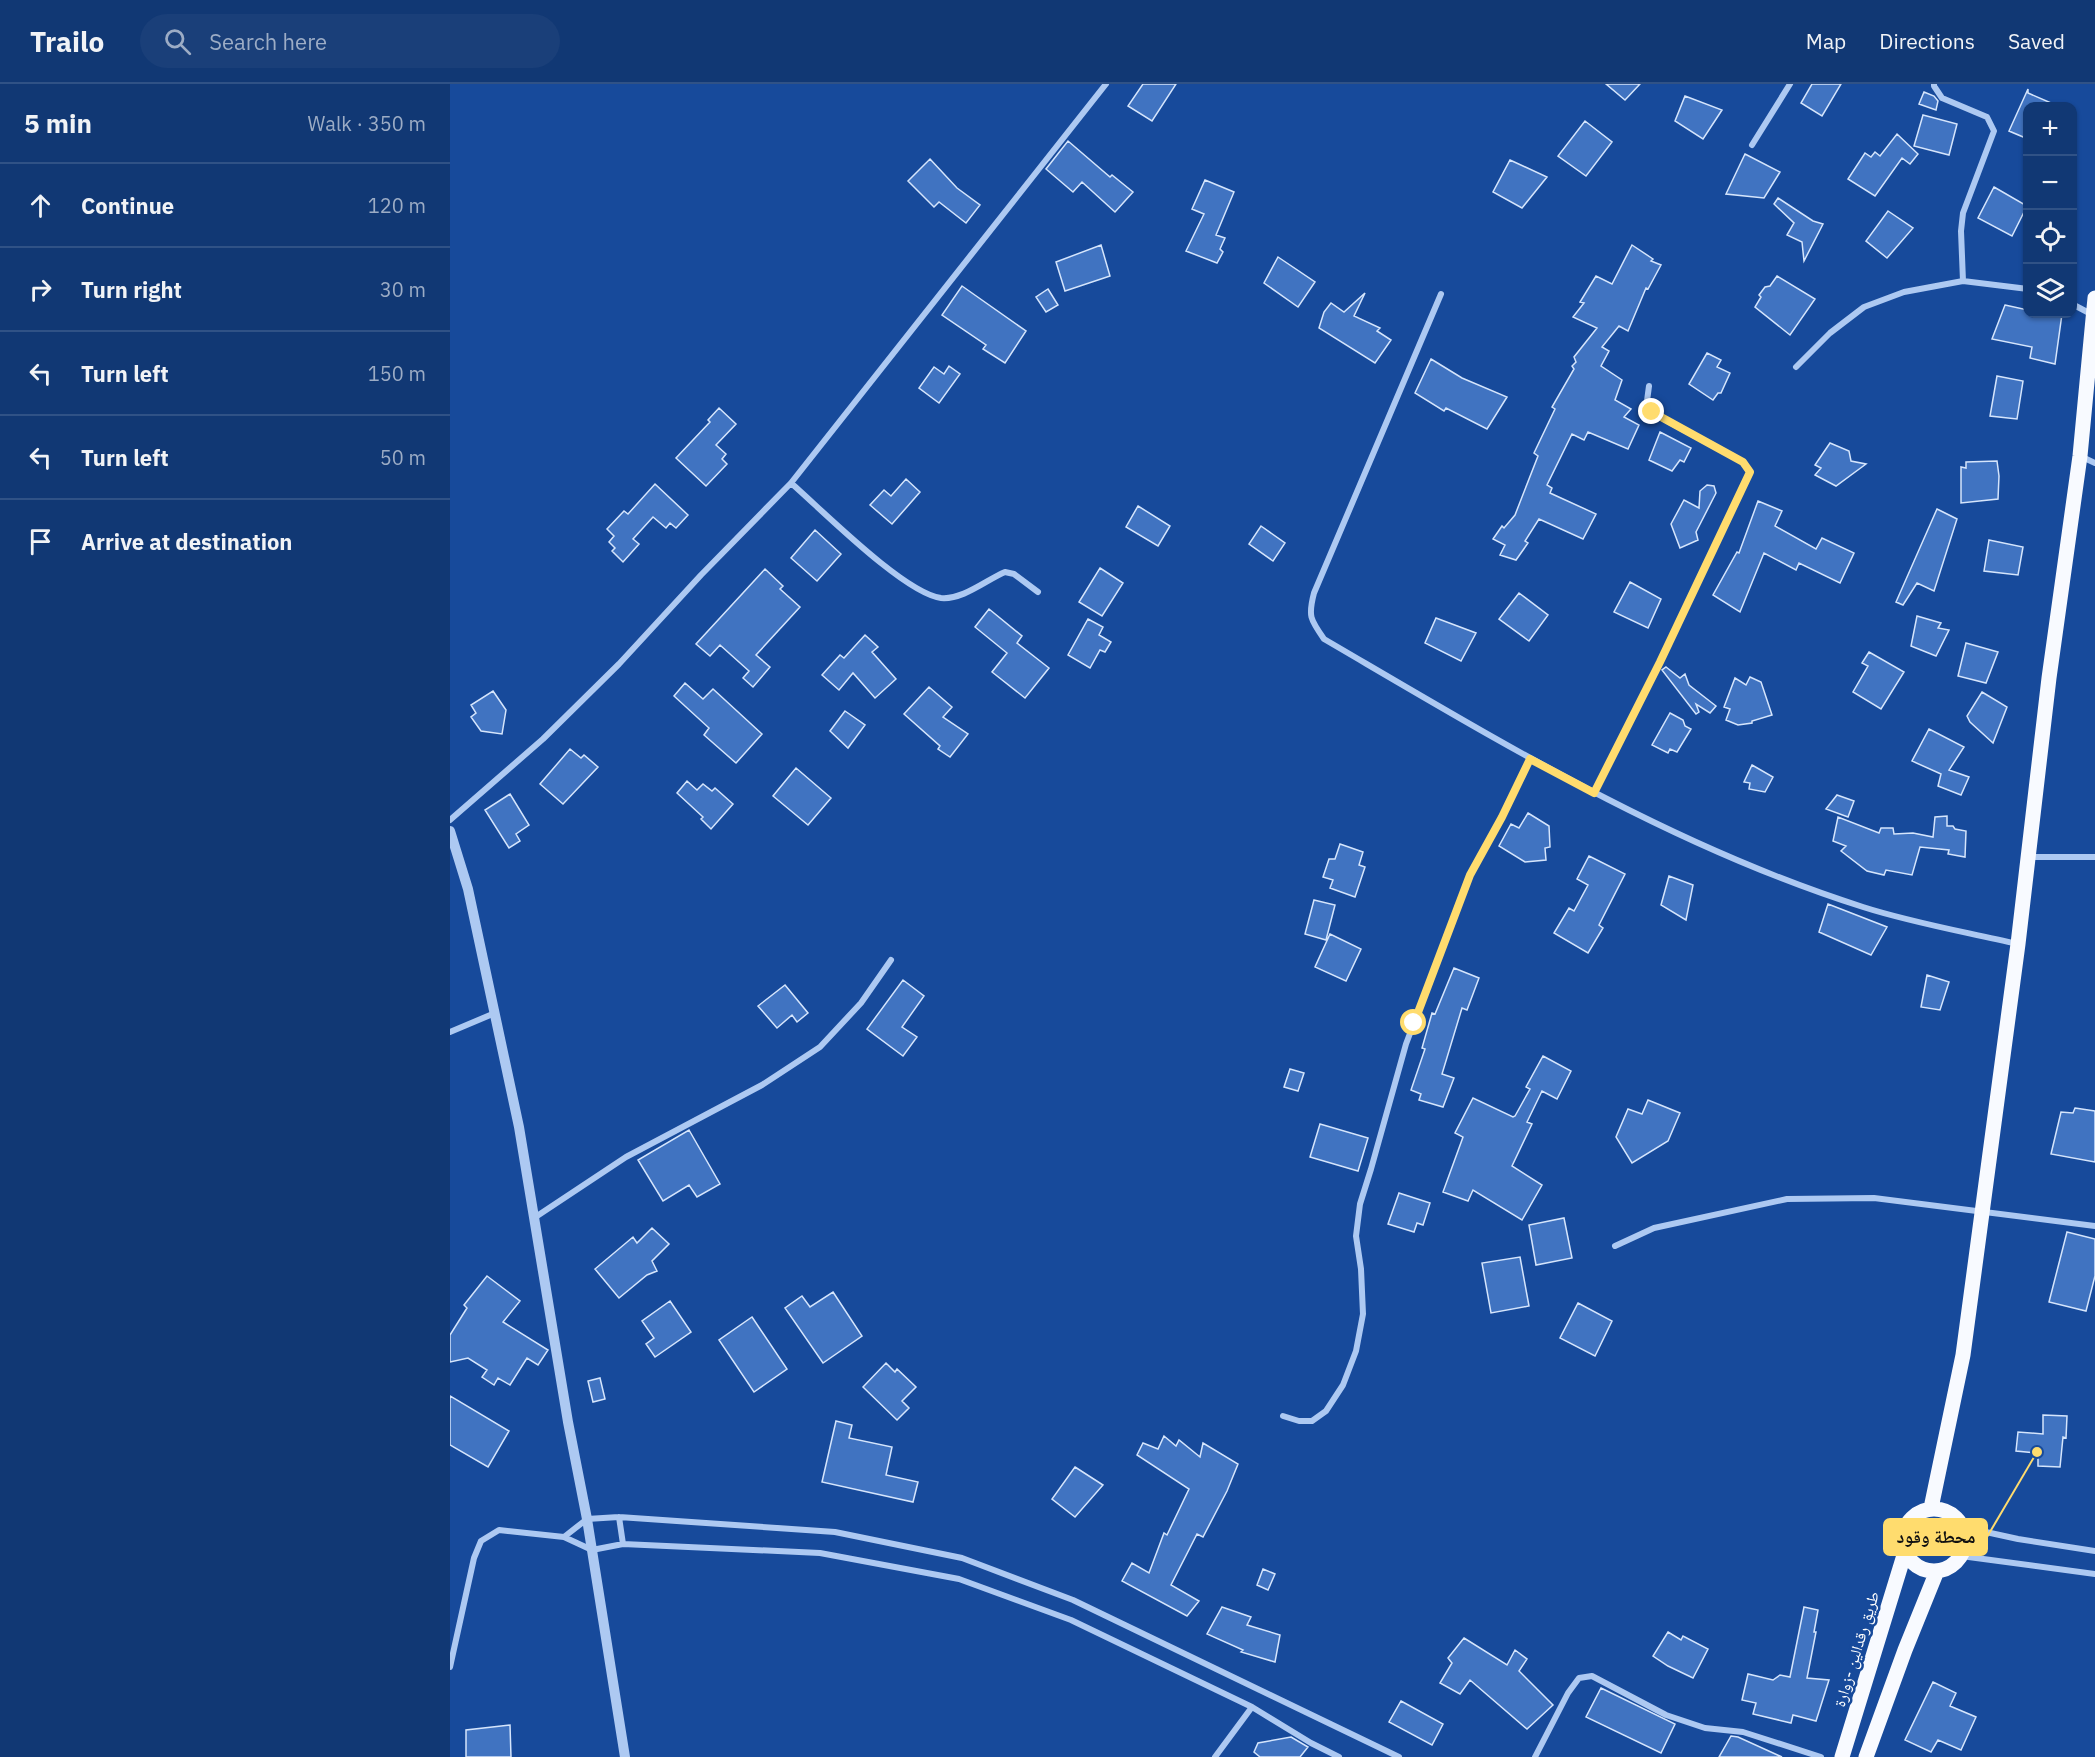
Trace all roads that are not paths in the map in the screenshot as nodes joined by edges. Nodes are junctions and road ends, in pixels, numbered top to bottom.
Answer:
1 (1106, 84) edge
2 (1790, 84) edge
3 (1934, 84) edge
4 (1752, 145) dead end
5 (1963, 281) junction
6 (2023, 288) edge
7 (1442, 294) dead end
8 (2095, 298) edge
9 (2077, 306) edge
10 (2093, 315) junction
11 (1796, 367) dead end
12 (1649, 386) dead end
13 (2080, 456) junction
14 (2095, 464) edge
15 (791, 483) junction
16 (1038, 592) dead end
17 (1530, 759) junction
18 (1594, 793) junction
19 (450, 820) edge
20 (450, 831) edge
21 (2027, 857) junction
22 (2095, 857) edge
23 (2018, 944) junction
24 (891, 960) dead end
25 (495, 1013) junction
26 (450, 1032) edge
27 (1982, 1211) junction
28 (534, 1218) junction
29 (2095, 1226) edge
30 (1615, 1246) dead end
31 (1283, 1416) dead end
32 (1931, 1508) junction
33 (619, 1517) junction
34 (587, 1519) junction
35 (1963, 1527) junction
36 (564, 1537) junction
37 (623, 1544) junction
38 (592, 1550) junction
39 (2095, 1551) edge
40 (1905, 1552) junction
41 (1961, 1556) junction
42 (1936, 1571) junction
43 (2095, 1574) edge
44 (450, 1667) edge
45 (1252, 1707) junction
46 (625, 1757) edge
47 (1215, 1757) edge
48 (1339, 1757) edge
49 (1399, 1757) edge
50 (1534, 1757) edge
51 (1821, 1757) edge
52 (1842, 1757) edge
53 (1866, 1757) edge

1 - 15 street
2 - 4 street
3 - 5 street
5 - 6 street
5 - 11 street
7 - 17 street
8 - 10 main road
9 - 10 street
10 - 13 main road
12 - 18 street
13 - 14 street
13 - 21 main road
15 - 16 street
15 - 19 street
17 - 18 street
17 - 31 street
18 - 23 street
20 - 25 street
21 - 22 street
21 - 23 main road
23 - 27 main road
24 - 28 street
25 - 26 street
25 - 28 street
27 - 29 street
27 - 30 street
27 - 32 main road
28 - 34 street
32 - 35 main road
32 - 40 main road
33 - 34 street
33 - 37 street
33 - 49 street
34 - 36 street
34 - 38 street
35 - 39 street
35 - 41 main road
36 - 38 street
36 - 44 street
37 - 38 street
37 - 45 street
38 - 46 street
40 - 42 main road
40 - 52 main road, طريق رقدالين -زوارة
41 - 42 main road
41 - 43 street
42 - 53 main road
45 - 47 street
45 - 48 street
50 - 51 street

